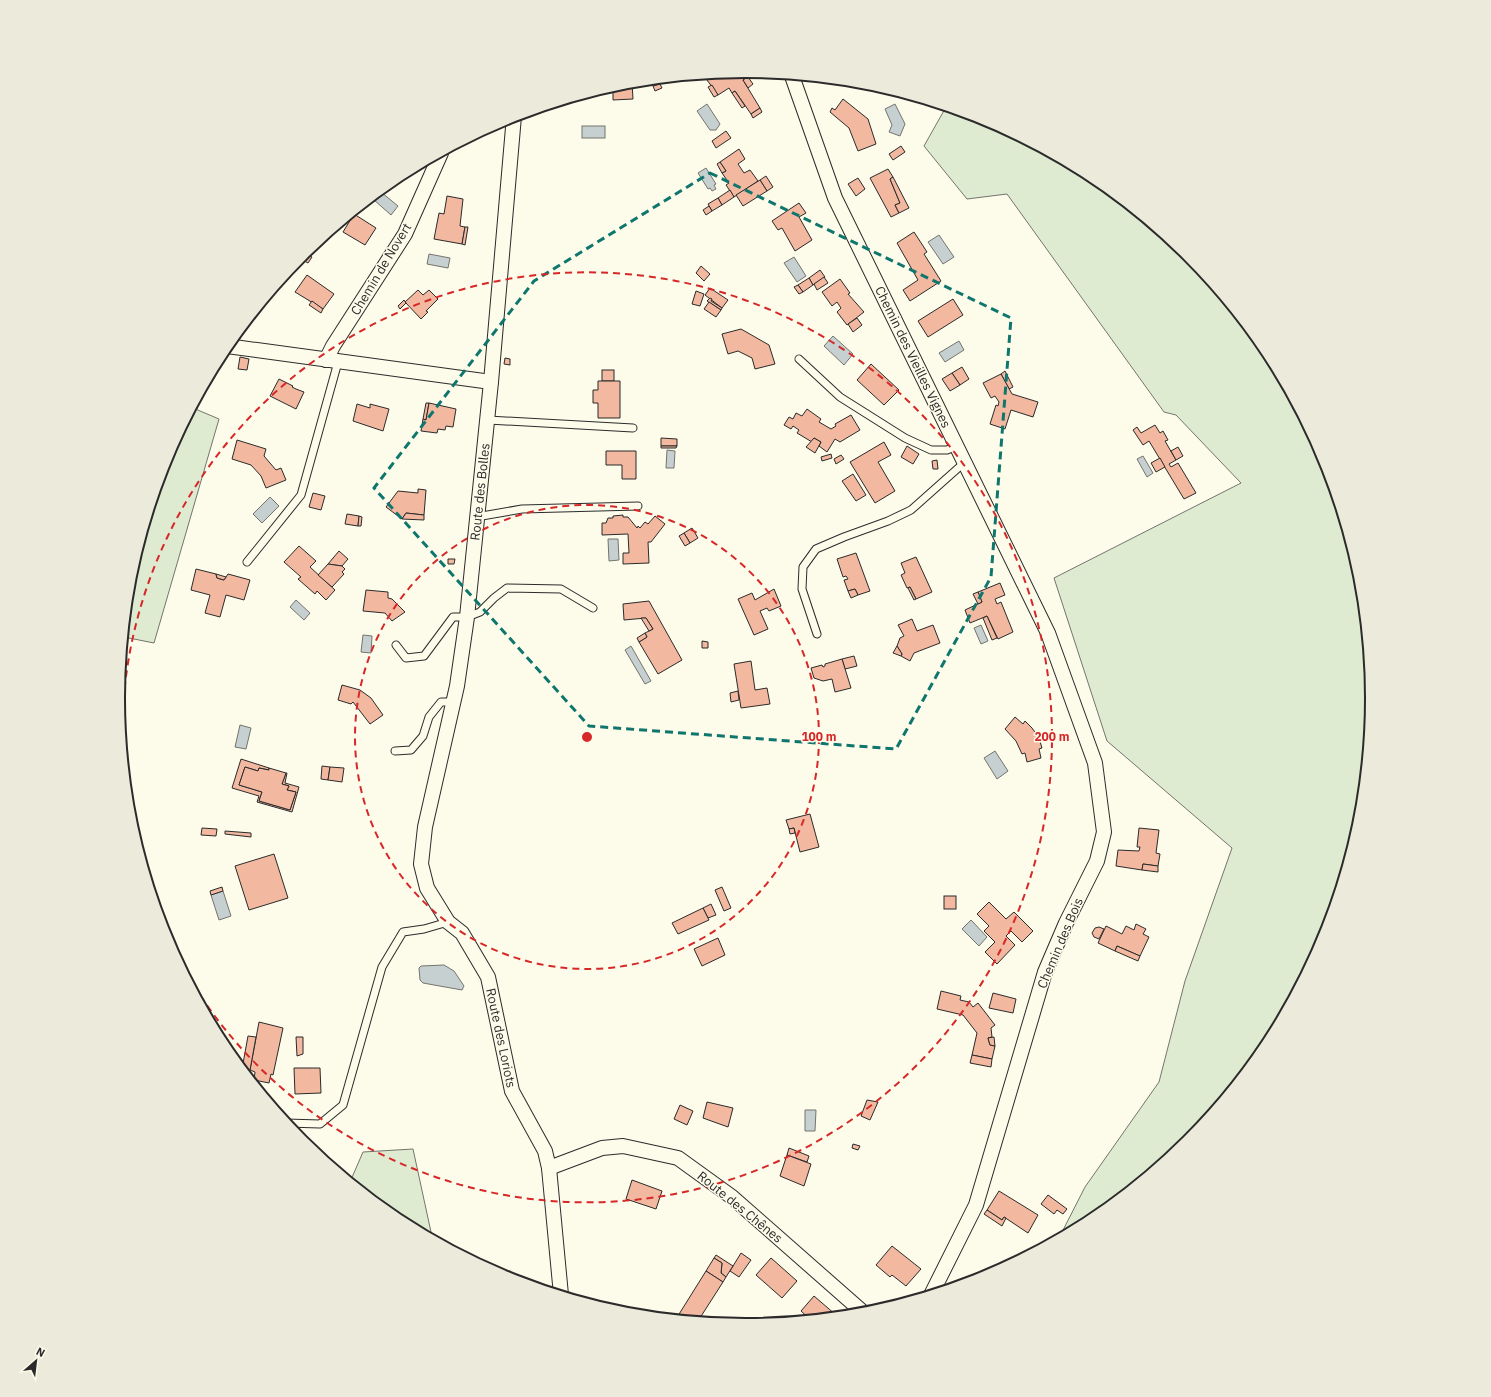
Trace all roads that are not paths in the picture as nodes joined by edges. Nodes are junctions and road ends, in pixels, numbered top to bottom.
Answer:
1 (793, 80) edge
2 (513, 123) edge
3 (438, 159) edge
4 (235, 347) edge
5 (799, 359) dead end
6 (332, 361) junction
7 (491, 382) junction
8 (488, 420) junction
9 (633, 428) dead end
10 (957, 446) junction
11 (965, 462) junction
12 (638, 506) dead end
13 (476, 516) junction
14 (247, 562) dead end
15 (593, 608) dead end
16 (466, 617) junction
17 (1048, 633) joint
18 (817, 634) dead end
19 (396, 645) dead end
20 (454, 702) junction
21 (395, 751) dead end
22 (421, 864) joint
23 (448, 922) junction
24 (294, 1123) edge
25 (549, 1168) junction
26 (934, 1289) edge
27 (561, 1290) edge
28 (859, 1308) edge

1 - 10 street, Chemin des Vieilles Vignes
2 - 7 street, Route des Bolles
3 - 6 street, Chemin de Novert
4 - 6 street
5 - 10 lane
6 - 7 street
6 - 14 lane
7 - 8 street, Route des Bolles
8 - 9 lane
8 - 13 street, Route des Bolles
10 - 11 street, Chemin des Vieilles Vignes
11 - 17 street, Chemin des Vieilles Vignes
11 - 18 lane
12 - 13 lane
13 - 16 street, Route des Bolles
15 - 16 lane
16 - 19 lane
16 - 20 street, Route des Bolles
17 - 26 street, Chemin des Bois
20 - 21 lane
20 - 22 street, Route des Bolles
22 - 23 street, Route des Loriots
23 - 24 lane
23 - 25 street, Route des Loriots
25 - 27 street, Route des Loriots
25 - 28 street, Route des Chênes

